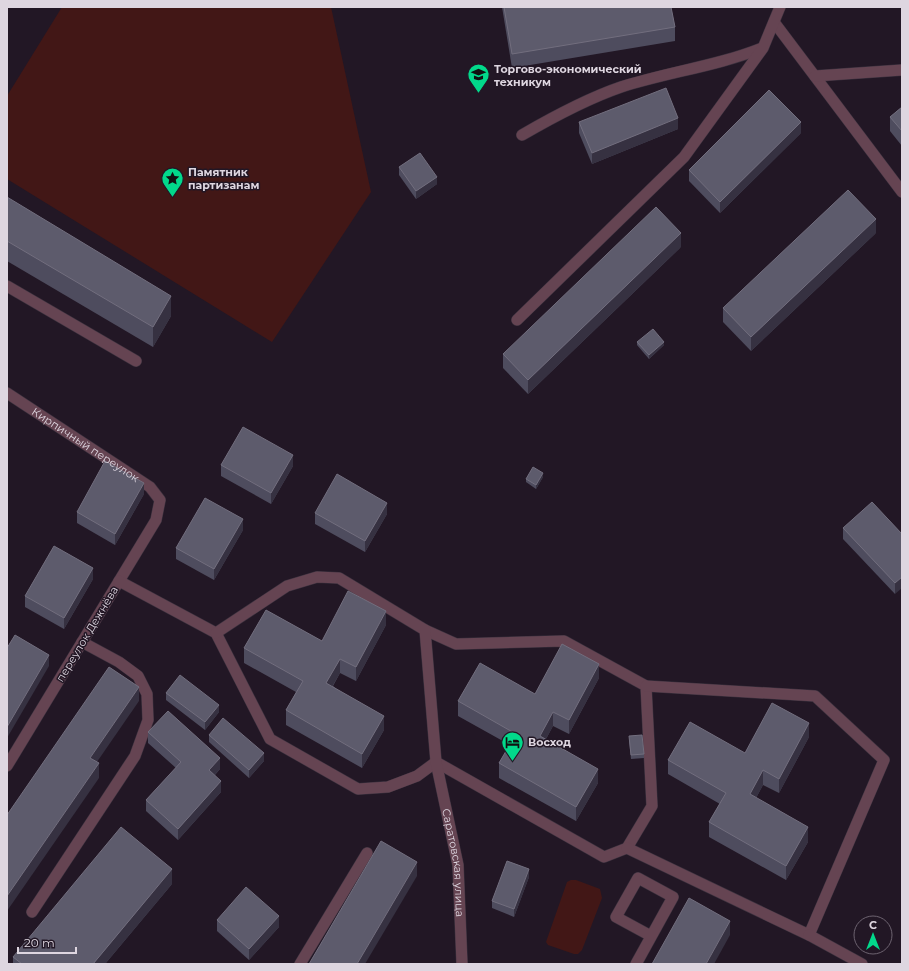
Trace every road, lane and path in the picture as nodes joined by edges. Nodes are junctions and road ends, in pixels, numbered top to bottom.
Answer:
1 (780, 7) edge
2 (774, 22) junction
3 (763, 48) junction
4 (902, 70) edge
5 (815, 76) junction
6 (522, 135) dead end
7 (902, 192) edge
8 (7, 286) edge
9 (517, 320) dead end
10 (136, 361) dead end
11 (7, 393) edge
12 (160, 500) joint
13 (119, 581) junction
14 (425, 630) junction
15 (216, 634) junction
16 (82, 642) junction
17 (646, 686) junction
18 (436, 762) junction
19 (7, 766) edge
20 (627, 848) junction
21 (367, 853) dead end
22 (32, 912) dead end
23 (809, 935) junction
24 (651, 936) junction
25 (300, 964) edge
26 (462, 964) edge
27 (636, 964) edge
28 (862, 964) edge

1 - 2 street
2 - 3 street
2 - 5 street
3 - 6 street
3 - 9 street
4 - 5 street
5 - 7 street
8 - 10 street
11 - 12 street, Кирпичный переулок
12 - 13 street, переулок Дежнёва
13 - 15 street
13 - 16 street, переулок Дежнёва
14 - 15 street
14 - 17 street
14 - 18 street, Саратовская улица
15 - 18 street
16 - 19 street, переулок Дежнёва
16 - 22 street
17 - 20 street
17 - 23 street
18 - 20 street
18 - 26 street, Саратовская улица
20 - 23 street
21 - 25 street
23 - 28 street
24 - 24 street
24 - 27 street

